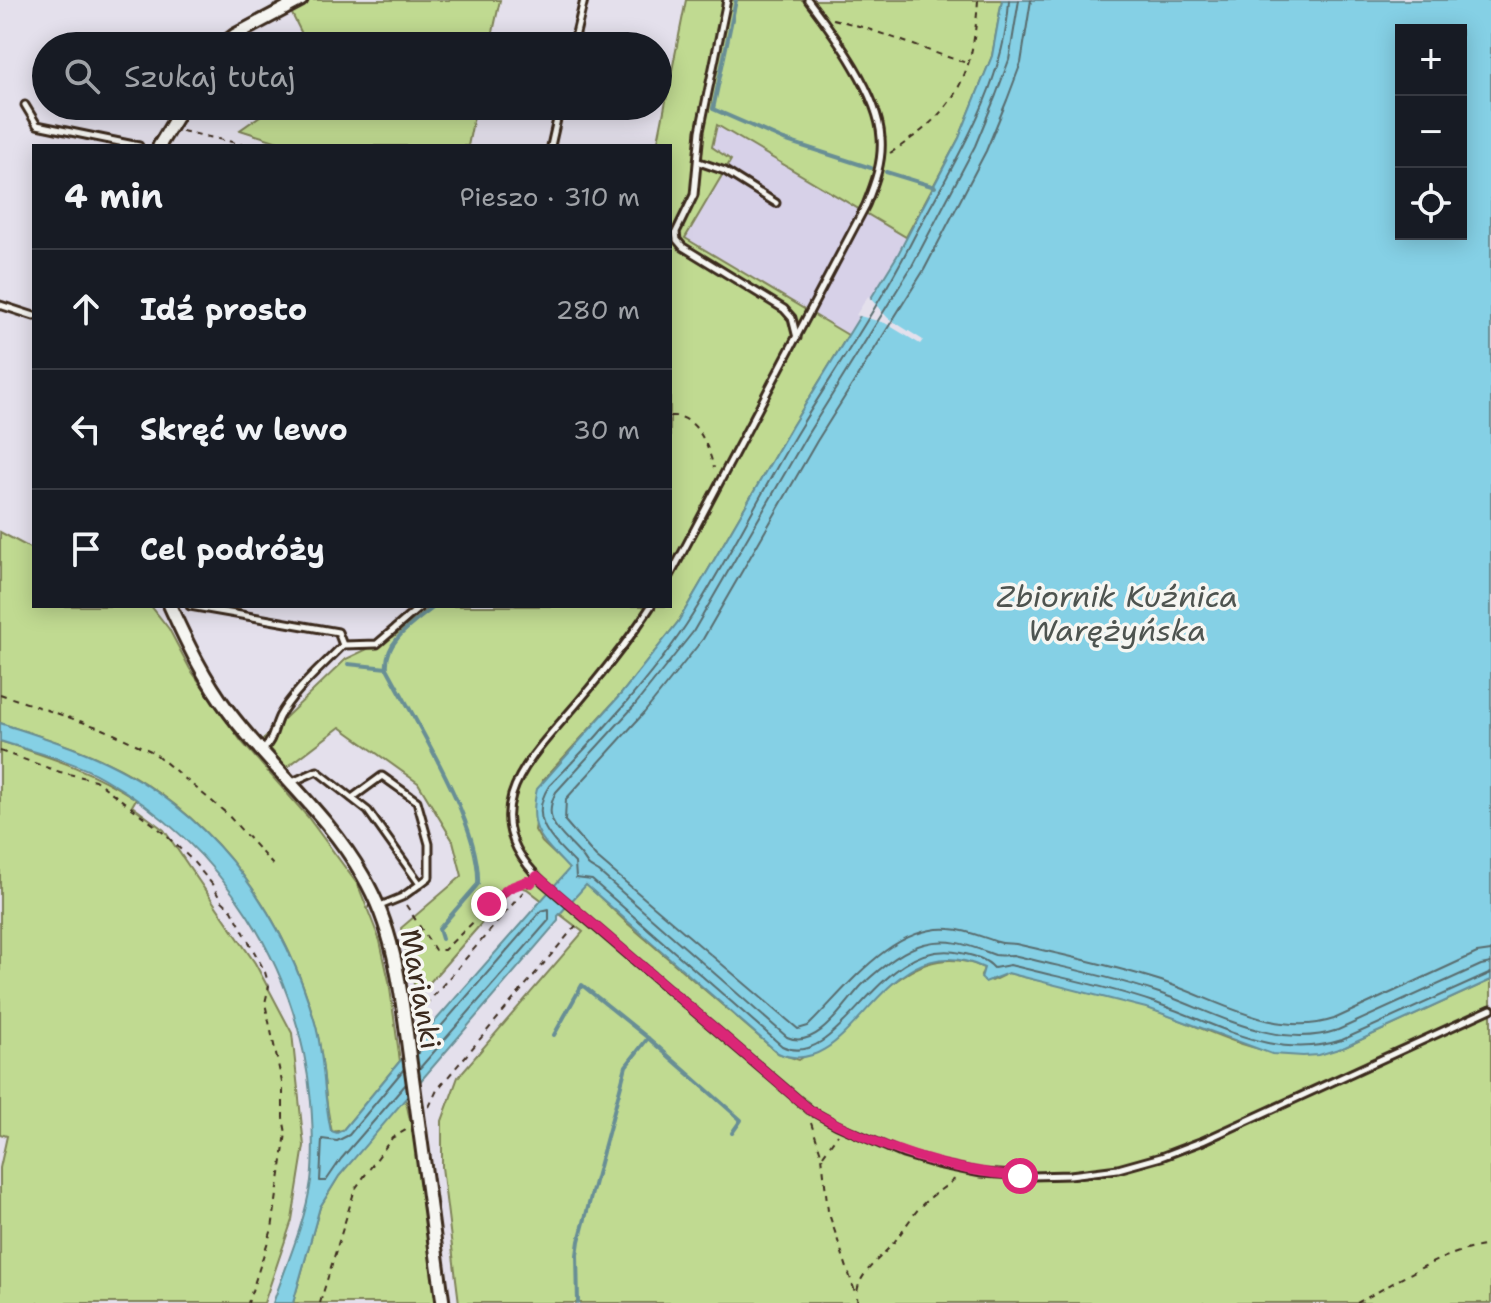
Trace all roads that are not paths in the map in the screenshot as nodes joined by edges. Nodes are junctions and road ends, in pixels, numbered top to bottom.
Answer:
1 (301, 0) edge
2 (584, 0) edge
3 (727, 0) edge
4 (808, 0) edge
5 (241, 32) edge
6 (576, 32) edge
7 (25, 105) dead end
8 (32, 117) edge
9 (34, 120) edge
10 (175, 120) edge
11 (557, 120) edge
12 (129, 144) edge
13 (160, 144) edge
14 (551, 144) edge
15 (699, 162) junction
16 (776, 203) dead end
17 (0, 305) edge
18 (32, 315) edge
19 (797, 339) junction
20 (672, 572) edge
21 (171, 608) edge
22 (201, 608) edge
23 (419, 608) edge
24 (650, 608) edge
25 (343, 645) junction
26 (262, 752) junction
27 (289, 784) junction
28 (352, 798) junction
29 (420, 884) junction
30 (379, 907) junction
31 (1491, 1009) edge
32 (443, 1303) edge

1 - 5 street
2 - 6 lane
3 - 15 lane
4 - 19 lane
7 - 8 lane
9 - 12 lane
10 - 13 street
11 - 14 lane
15 - 16 lane
15 - 19 lane
17 - 18 lane
19 - 20 lane
21 - 26 street, Marianki
22 - 25 lane
23 - 25 lane
24 - 31 lane
25 - 26 lane
26 - 27 street, Marianki
27 - 28 lane
27 - 30 street, Marianki
28 - 29 lane
28 - 29 lane
29 - 30 lane
30 - 32 street, Marianki

